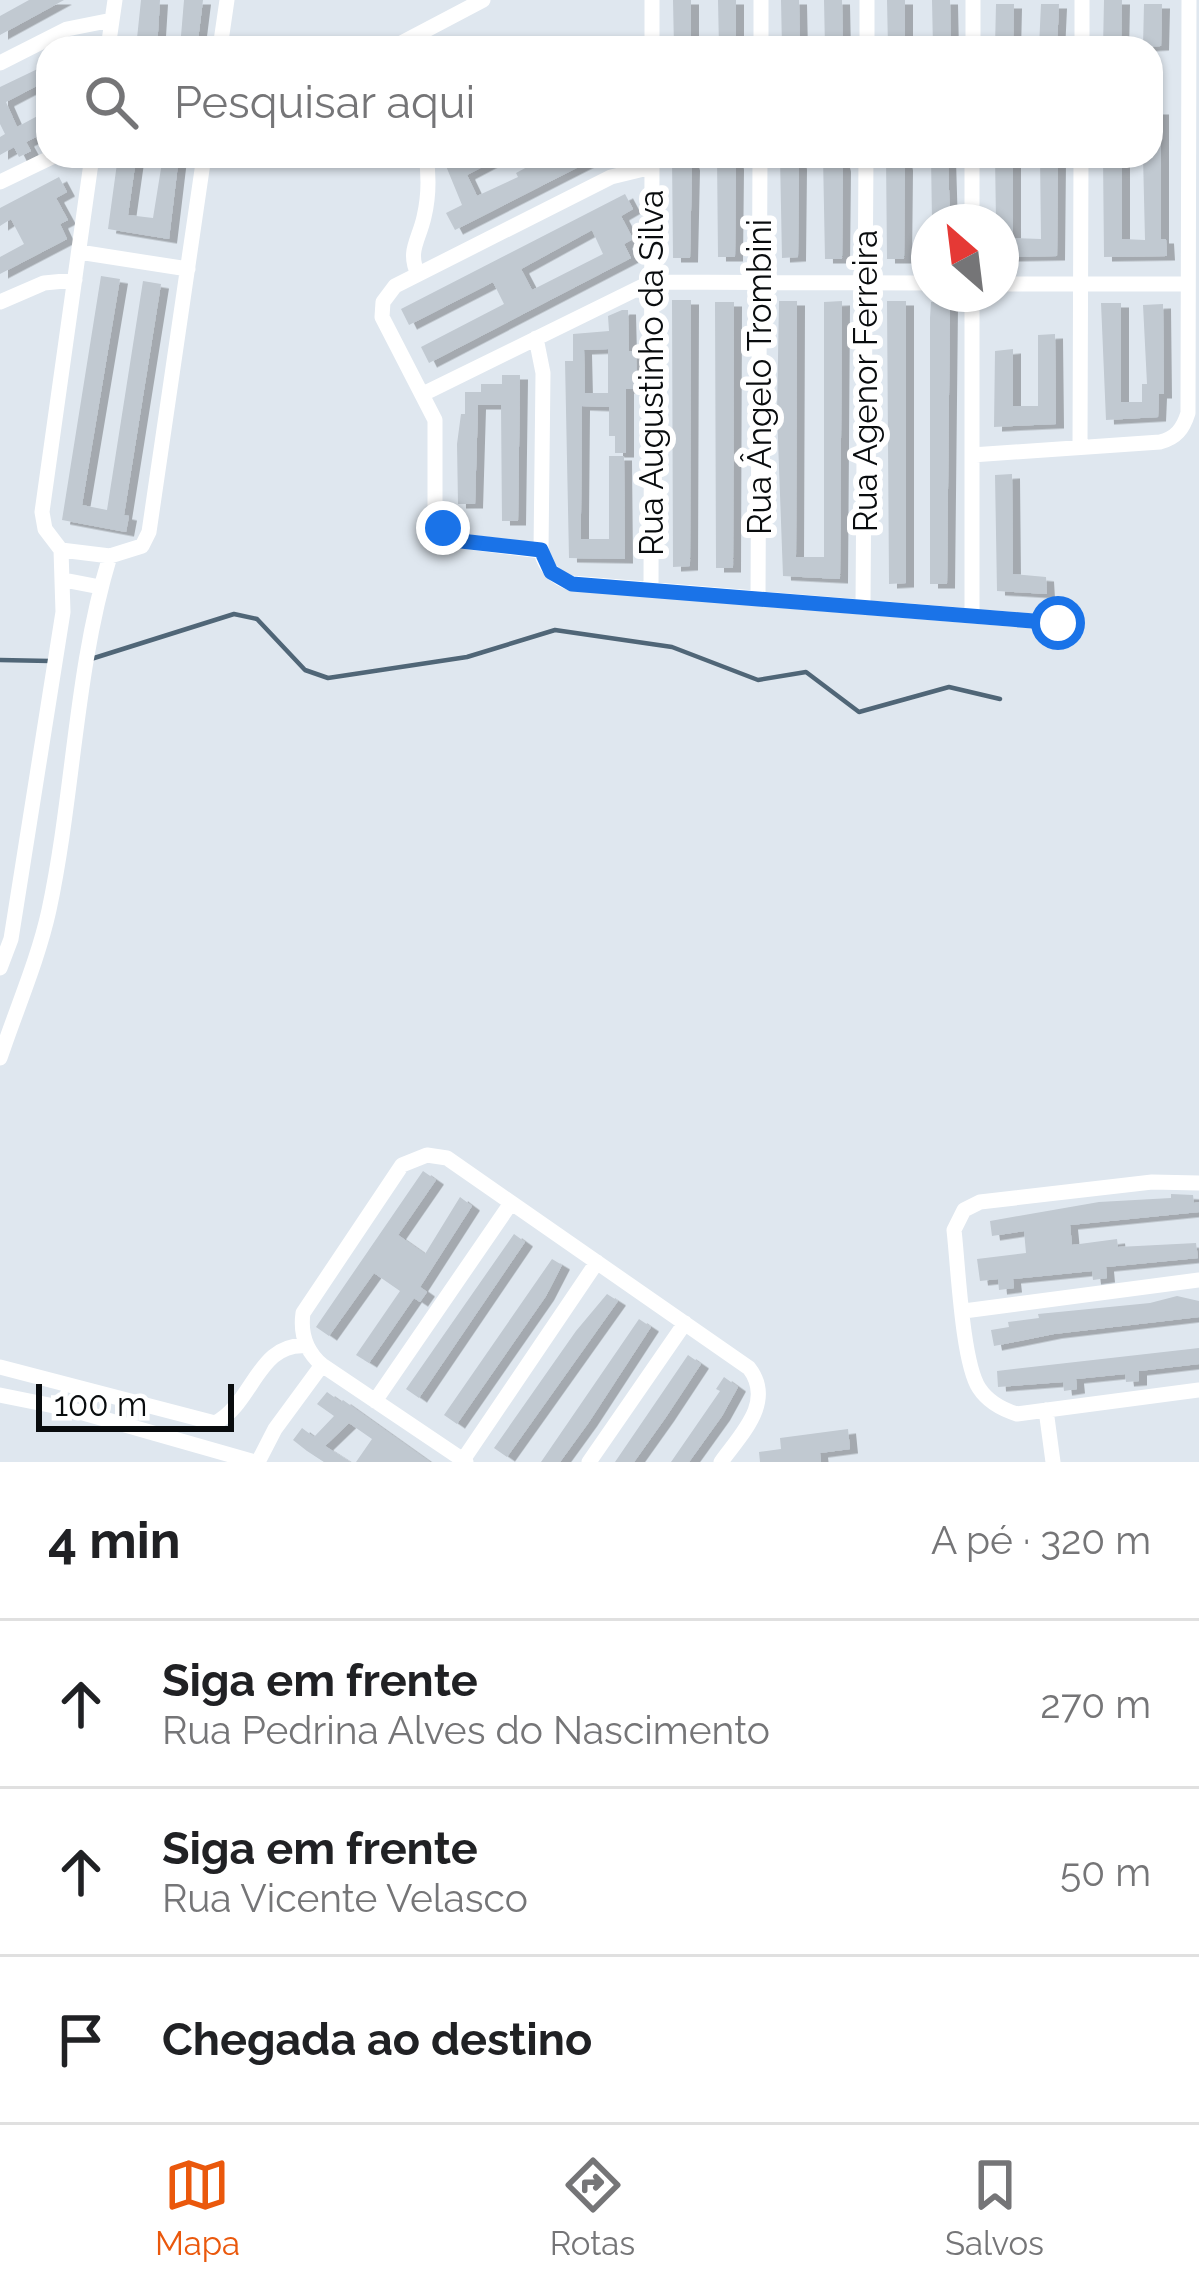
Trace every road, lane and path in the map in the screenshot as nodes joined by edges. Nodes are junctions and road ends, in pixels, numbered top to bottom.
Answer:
1 (115, 0) edge
2 (227, 0) edge
3 (483, 0) edge
4 (652, 0) edge
5 (761, 0) edge
6 (867, 0) edge
7 (973, 0) edge
8 (1082, 0) edge
9 (1189, 0) edge
10 (112, 20) junction
11 (53, 36) edge
12 (110, 36) edge
13 (222, 36) edge
14 (415, 36) edge
15 (652, 36) edge
16 (761, 36) edge
17 (867, 36) edge
18 (973, 36) edge
19 (1082, 36) edge
20 (36, 45) edge
21 (0, 63) edge
22 (36, 165) edge
23 (90, 168) edge
24 (202, 168) edge
25 (427, 168) edge
26 (634, 168) edge
27 (652, 168) edge
28 (760, 168) edge
29 (866, 168) edge
30 (972, 168) edge
31 (1081, 168) edge
32 (0, 182) edge
33 (972, 204) edge
34 (79, 252) junction
35 (188, 269) junction
36 (418, 274) junction
37 (75, 280) junction
38 (651, 283) junction
39 (759, 283) junction
40 (865, 284) junction
41 (911, 284) edge
42 (1019, 284) edge
43 (1081, 284) junction
44 (1187, 284) junction
45 (0, 302) edge
46 (972, 312) edge
47 (536, 338) junction
48 (423, 394) junction
49 (1194, 413) edge
50 (1080, 448) junction
51 (972, 455) junction
52 (61, 550) junction
53 (541, 550) junction
54 (110, 556) junction
55 (64, 580) junction
56 (100, 587) junction
57 (651, 590) junction
58 (758, 598) junction
59 (863, 607) junction
60 (972, 616) junction
61 (1058, 623) dead end
62 (0, 968) edge
63 (0, 1058) edge
64 (1199, 1183) edge
65 (511, 1203) junction
66 (597, 1262) junction
67 (1199, 1280) edge
68 (964, 1311) junction
69 (685, 1323) junction
70 (307, 1346) junction
71 (322, 1365) junction
72 (0, 1367) edge
73 (1199, 1390) edge
74 (0, 1395) edge
75 (375, 1401) junction
76 (1046, 1410) junction
77 (464, 1461) edge
78 (257, 1462) edge
79 (589, 1462) edge
80 (721, 1462) edge
81 (1052, 1462) edge

1 - 10 street
2 - 13 street
3 - 14 street
4 - 15 street
5 - 16 street
6 - 17 street
7 - 18 street
8 - 19 street
9 - 44 street
10 - 11 street
10 - 12 street
20 - 21 street
22 - 32 street
23 - 34 street
24 - 35 street
25 - 36 street
26 - 36 street
27 - 38 street, Rua Augustinho da Silva
28 - 39 street, Rua Ângelo Trombini
29 - 40 street, Rua Agenor Ferreira
30 - 33 street
31 - 43 street
34 - 35 street
34 - 37 street
35 - 54 street
36 - 48 street
37 - 45 street
37 - 52 street
38 - 39 street
38 - 47 street
38 - 57 street, Rua Augustinho da Silva
39 - 40 street
39 - 58 street, Rua Ângelo Trombini
40 - 41 street
40 - 59 street, Rua Agenor Ferreira
42 - 43 street
43 - 44 street
43 - 50 street
44 - 49 street
46 - 51 street
47 - 48 street
47 - 53 street
48 - 53 street
49 - 50 street
50 - 51 street
51 - 60 street
52 - 54 street
52 - 55 street
53 - 57 street
54 - 56 street
55 - 56 street
55 - 62 street
56 - 63 street
57 - 58 street
58 - 59 street
59 - 60 street
60 - 61 street
64 - 68 street
65 - 66 street
65 - 70 street
65 - 75 street
66 - 69 street
66 - 77 street
67 - 68 street
68 - 76 street
69 - 79 street
69 - 80 street
70 - 71 street
70 - 72 street
71 - 75 street
71 - 78 street
73 - 76 street
74 - 78 street
75 - 77 street
76 - 81 street

